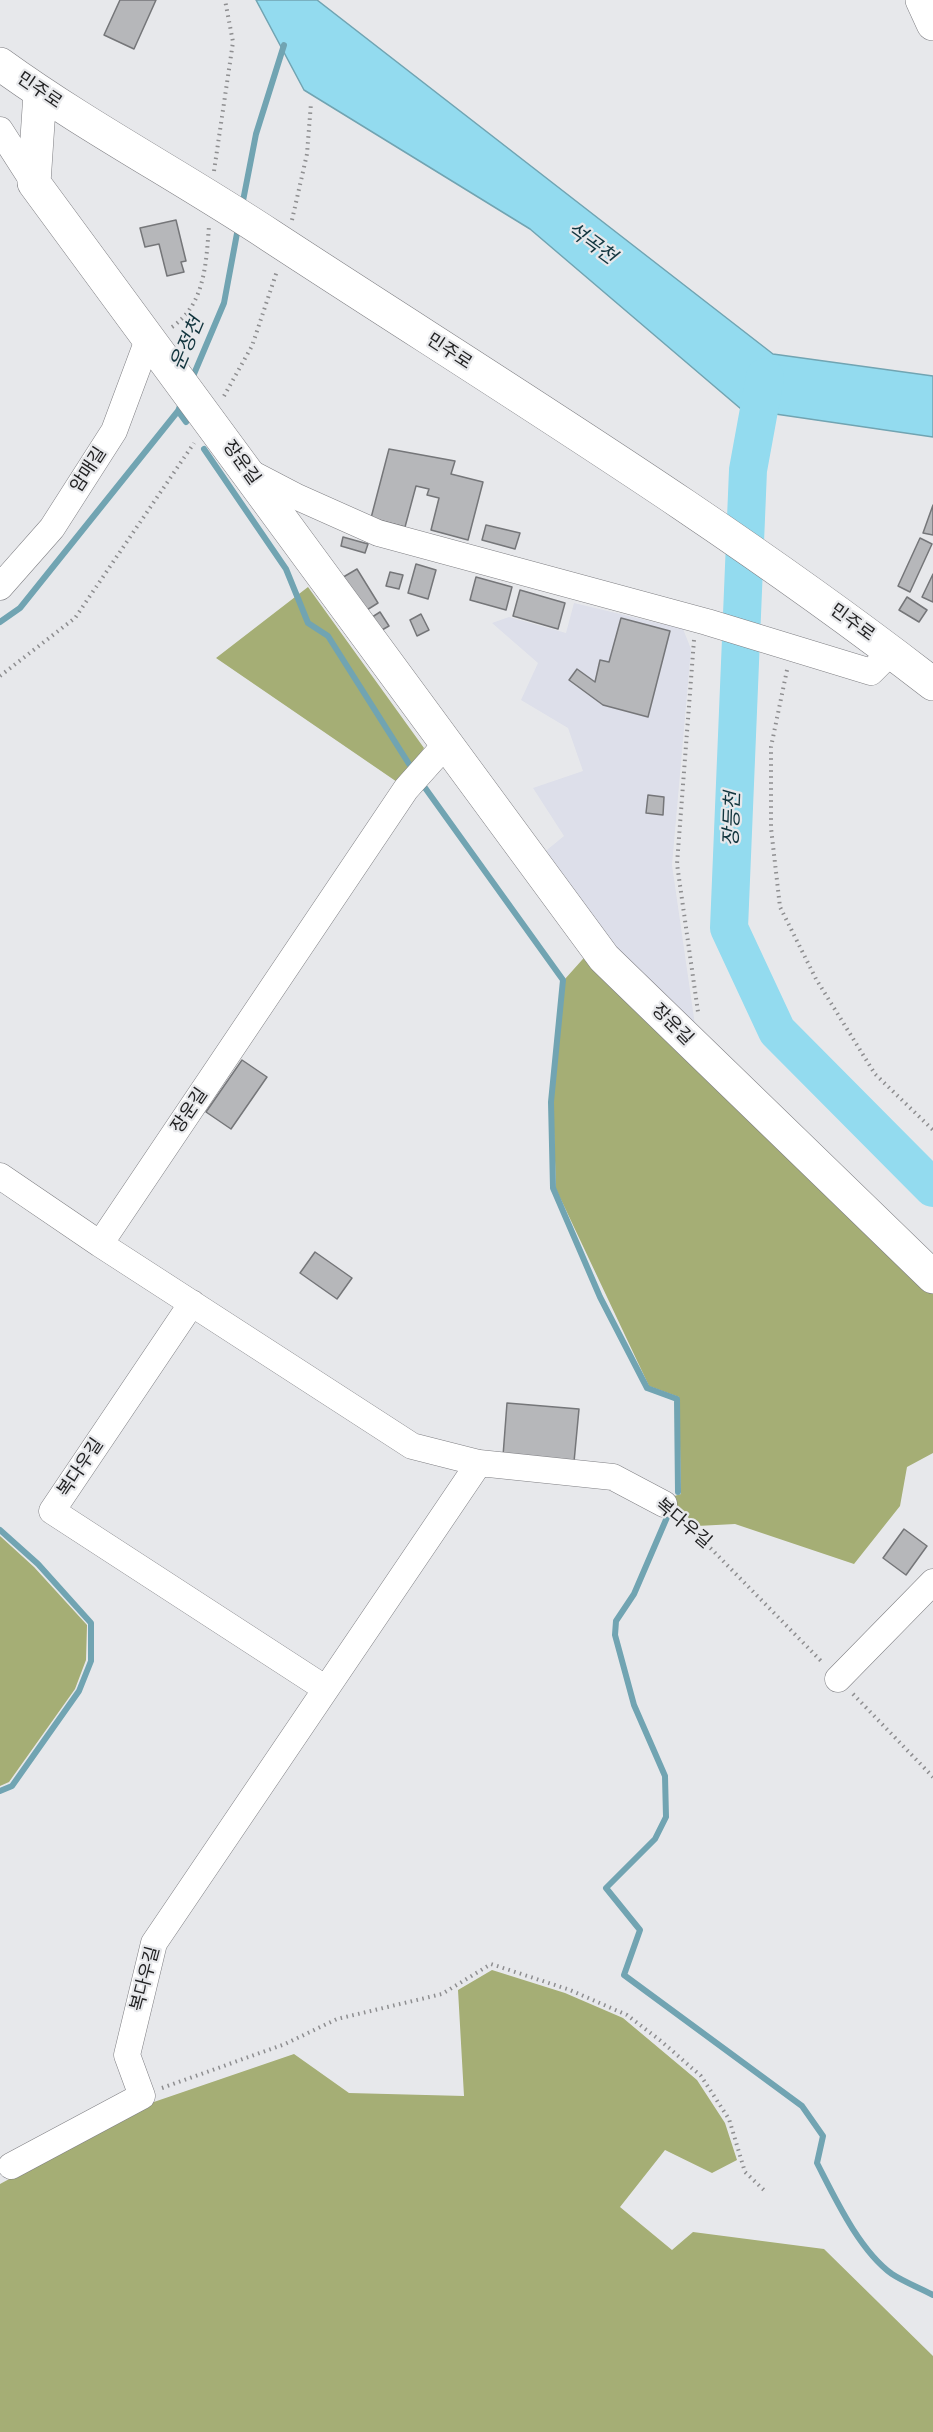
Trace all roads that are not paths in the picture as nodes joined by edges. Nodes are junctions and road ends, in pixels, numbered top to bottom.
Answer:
1 (922, 0) edge
2 (933, 24) edge
3 (0, 64) edge
4 (40, 93) junction
5 (0, 130) edge
6 (34, 183) junction
7 (156, 347) junction
8 (246, 471) junction
9 (0, 587) edge
10 (891, 652) junction
11 (933, 684) edge
12 (447, 743) junction
13 (0, 1176) edge
14 (100, 1244) junction
15 (933, 1277) edge
16 (192, 1303) junction
17 (479, 1463) junction
18 (664, 1504) road end
19 (933, 1582) edge
20 (838, 1679) road end
21 (326, 1689) junction
22 (11, 2166) dead end

1 - 2 main road
3 - 4 main road, 민주로
4 - 6 main road
4 - 10 main road, 민주로
5 - 6 street, 장운길
6 - 7 main road, 장운길
7 - 8 main road, 장운길
7 - 9 street, 암매길
8 - 10 street, 민주로
8 - 12 main road, 장운길
10 - 11 main road, 민주로
12 - 14 street, 장운길
12 - 15 main road, 장운길
13 - 14 street, 복다우길
14 - 16 street, 복다우길
16 - 17 street, 복다우길
16 - 21 street, 복다우길
17 - 18 street, 복다우길
17 - 21 street, 복다우길
19 - 20 street
21 - 22 street, 복다우길

